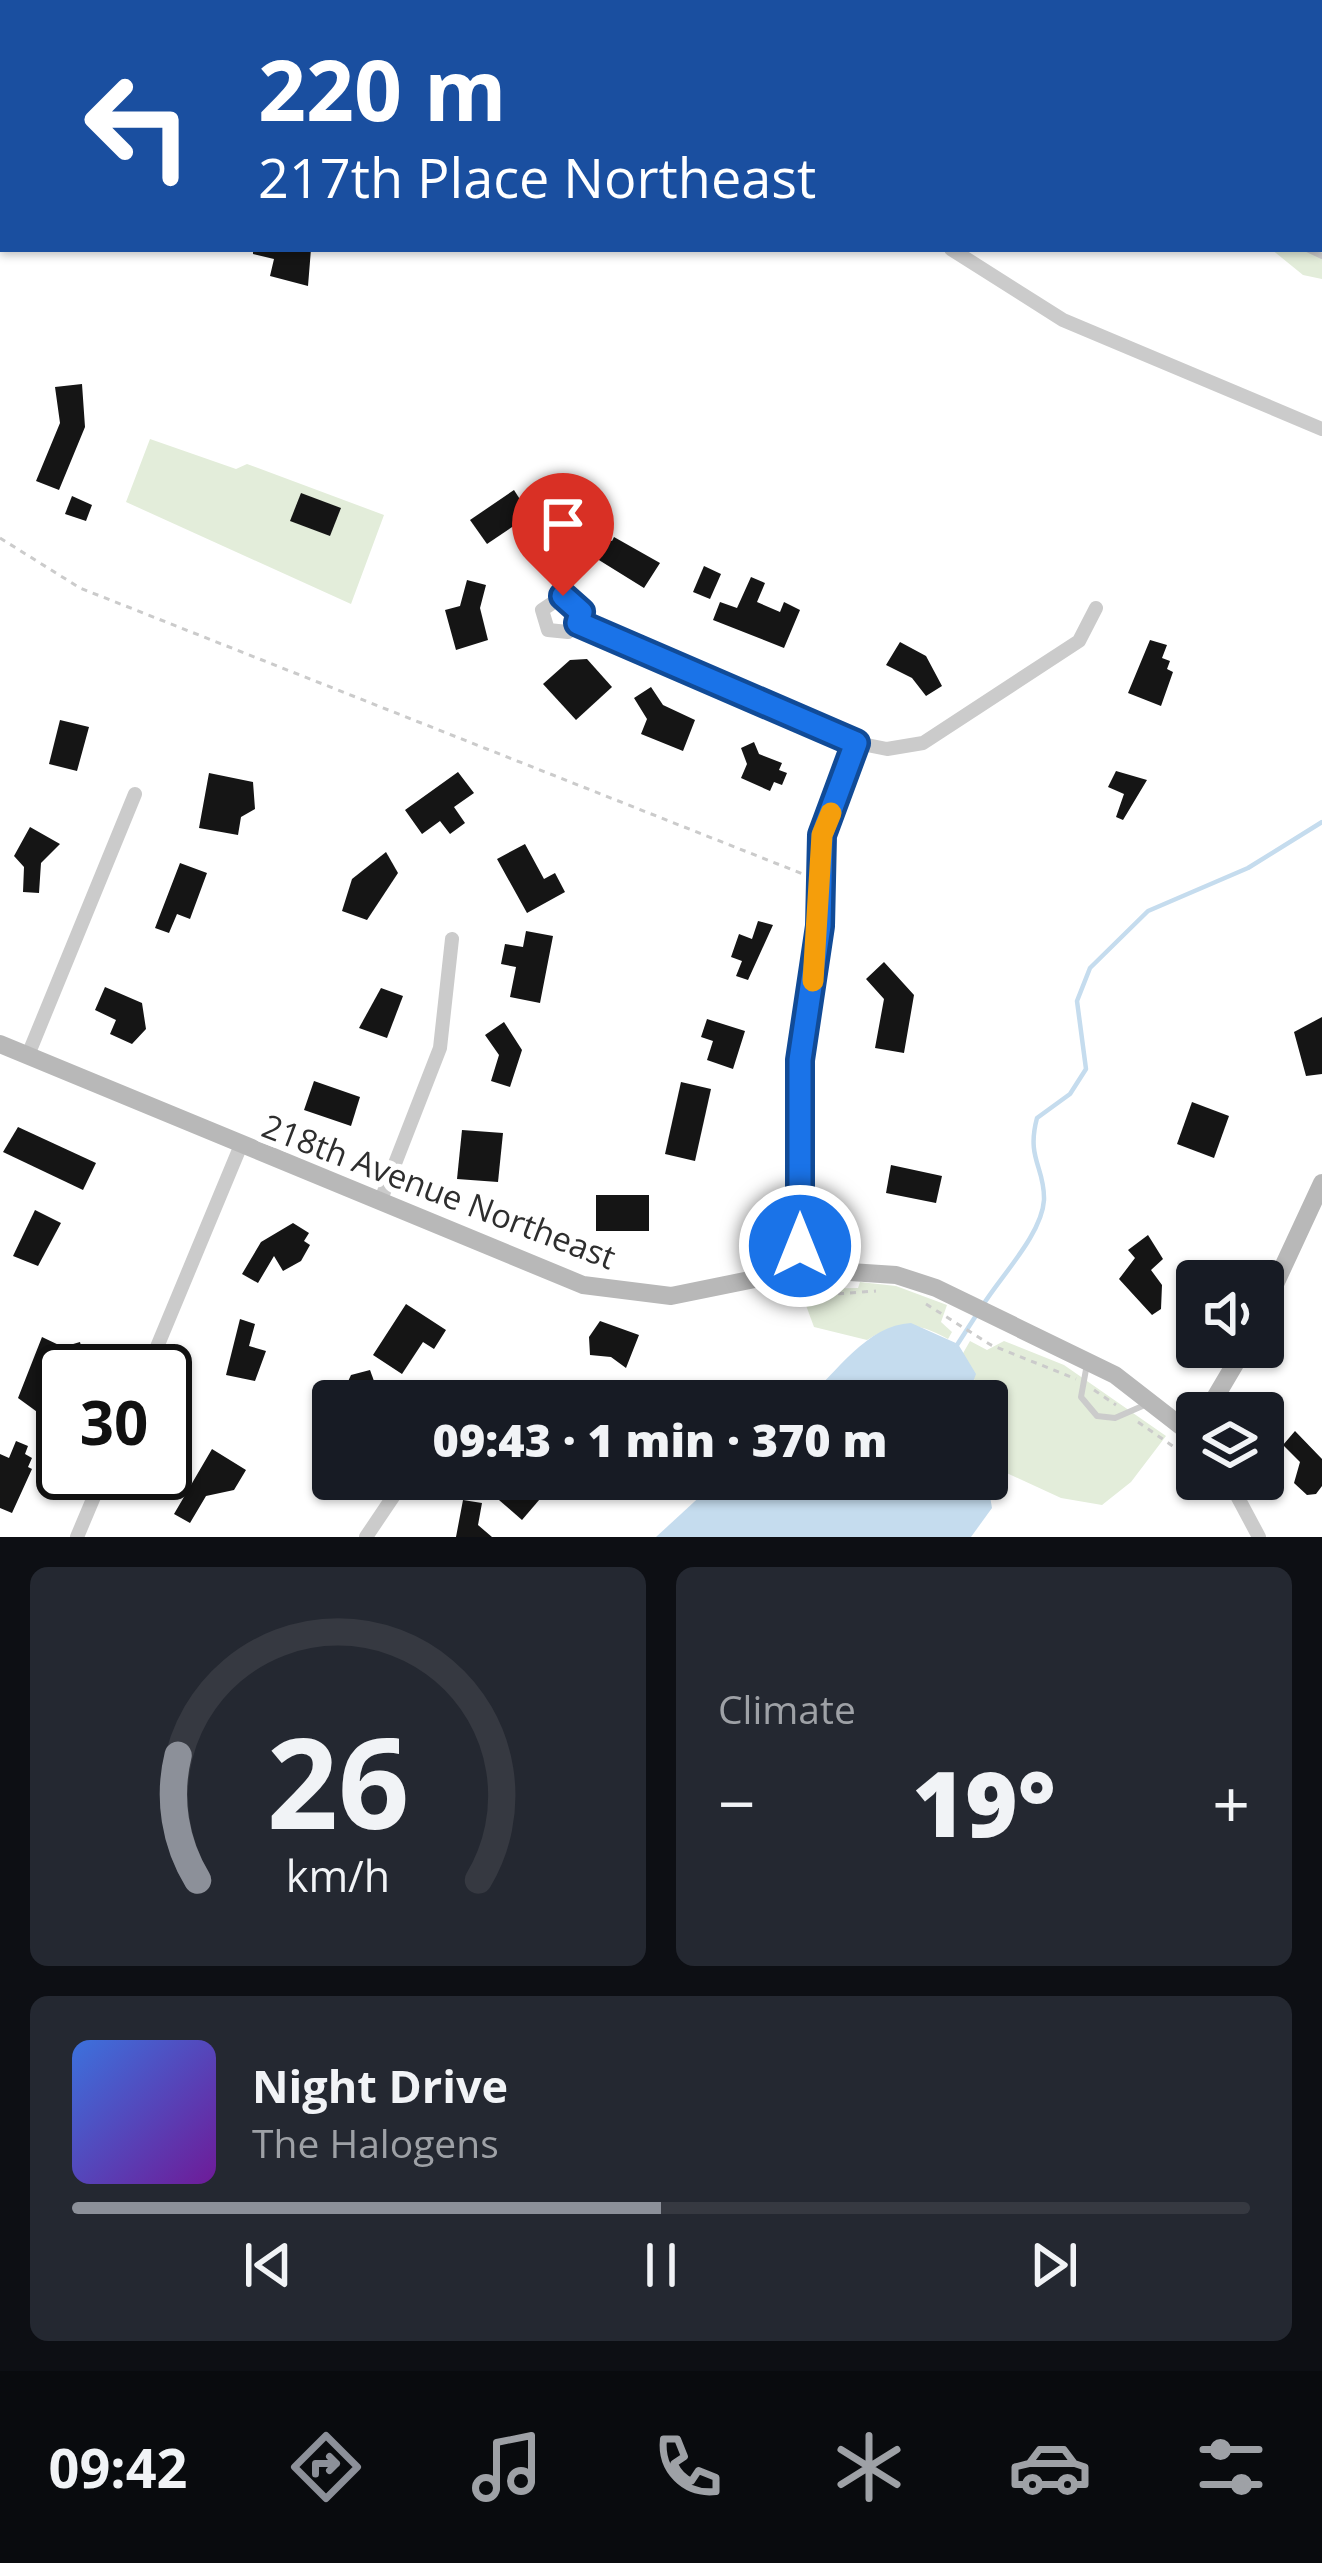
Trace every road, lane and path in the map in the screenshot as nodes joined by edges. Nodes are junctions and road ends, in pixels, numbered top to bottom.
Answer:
1 (956, 252) edge
2 (1322, 428) edge
3 (0, 538) edge
4 (1096, 608) dead end
5 (578, 623) dead end
6 (856, 743) junction
7 (135, 794) dead end
8 (821, 881) junction
9 (452, 939) dead end
10 (0, 1044) edge
11 (28, 1055) junction
12 (241, 1145) junction
13 (1322, 1183) edge
14 (380, 1202) junction
15 (1284, 1265) edge
16 (804, 1269) junction
17 (894, 1293) dead end
18 (917, 1300) dead end
19 (979, 1339) dead end
20 (158, 1344) edge
21 (1088, 1360) junction
22 (1152, 1401) junction
23 (1176, 1419) edge
24 (93, 1500) edge
25 (391, 1500) edge
26 (1239, 1500) edge
27 (77, 1537) edge
28 (366, 1537) edge
29 (1259, 1537) edge

1 - 2 street
3 - 8 path
4 - 6 street
5 - 6 street
6 - 8 street
7 - 11 street
8 - 16 street
9 - 14 street
10 - 11 street, 218th Avenue Northeast
11 - 12 street, 218th Avenue Northeast
12 - 14 street, 218th Avenue Northeast
12 - 20 street
13 - 15 street
14 - 16 street, 218th Avenue Northeast
16 - 17 path
16 - 21 street, 218th Avenue Northeast
18 - 19 path
21 - 22 street, 218th Avenue Northeast
21 - 22 lane
22 - 23 street, 218th Avenue Northeast
24 - 27 street
25 - 28 street
26 - 29 street

